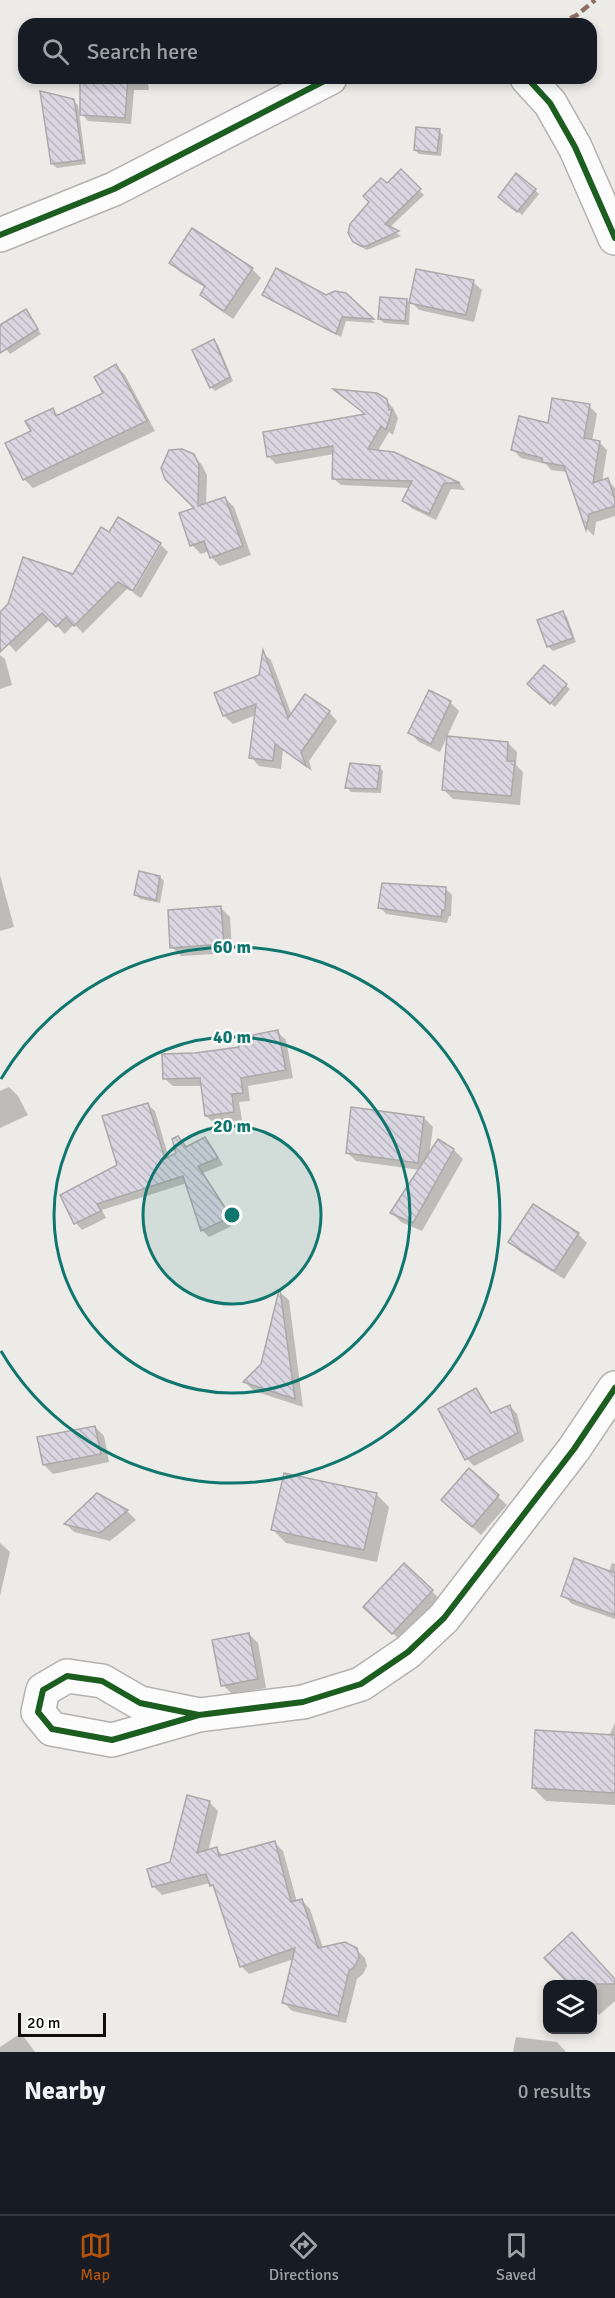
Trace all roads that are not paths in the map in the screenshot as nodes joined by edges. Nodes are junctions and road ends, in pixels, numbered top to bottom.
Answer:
1 (318, 84) edge
2 (533, 84) edge
3 (0, 235) edge
4 (615, 238) edge
5 (615, 1388) edge
6 (199, 1715) dead end

1 - 3 street
2 - 4 street
5 - 6 street

